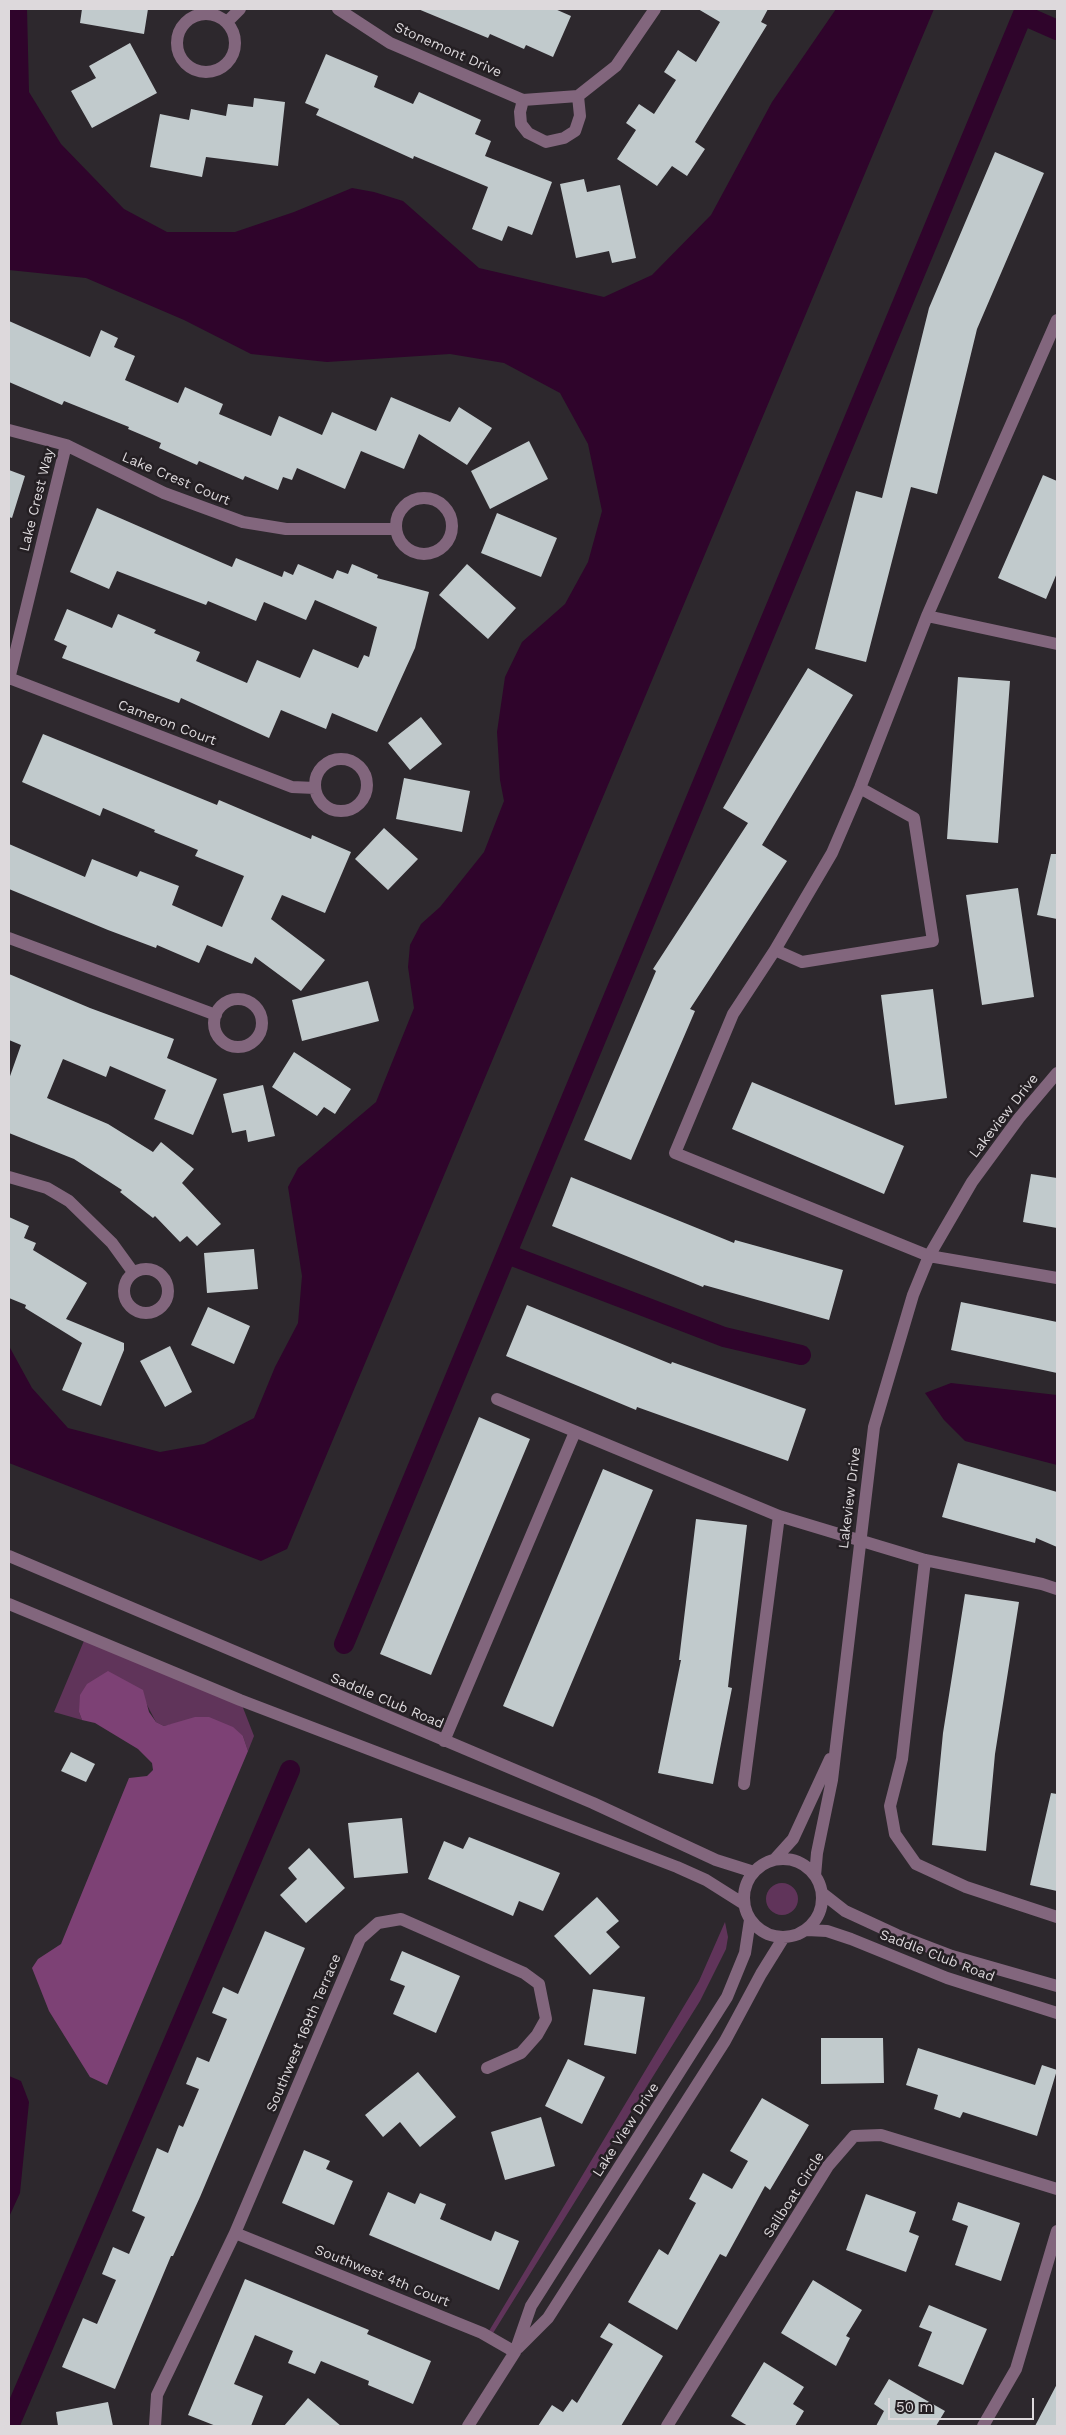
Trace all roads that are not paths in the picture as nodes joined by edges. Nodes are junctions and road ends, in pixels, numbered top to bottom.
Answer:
1 (240, 9) edge
2 (338, 9) edge
3 (655, 9) edge
4 (226, 22) junction
5 (578, 96) junction
6 (523, 100) junction
7 (1057, 320) edge
8 (9, 430) edge
9 (66, 445) junction
10 (396, 530) junction
11 (927, 616) junction
12 (1057, 644) edge
13 (9, 679) edge
14 (316, 788) junction
15 (860, 788) junction
16 (9, 938) edge
17 (775, 950) junction
18 (216, 1014) dead end
19 (1057, 1073) edge
20 (9, 1177) edge
21 (929, 1256) junction
22 (133, 1272) dead end
23 (1057, 1278) edge
24 (497, 1399) dead end
25 (576, 1432) junction
26 (778, 1516) junction
27 (860, 1541) junction
28 (9, 1556) edge
29 (924, 1560) junction
30 (1057, 1589) edge
31 (9, 1604) edge
32 (444, 1742) junction
33 (834, 1752) junction
34 (744, 1784) dead end
35 (774, 1860) junction
36 (754, 1872) junction
37 (815, 1876) junction
38 (822, 1893) junction
39 (744, 1904) junction
40 (1057, 1917) edge
41 (750, 1920) junction
42 (807, 1930) junction
43 (784, 1938) junction
44 (1057, 1986) edge
45 (1057, 2013) edge
46 (487, 2068) dead end
47 (1057, 2189) edge
48 (1057, 2231) edge
49 (235, 2232) junction
50 (515, 2352) junction
51 (155, 2426) edge
52 (468, 2426) edge
53 (667, 2426) edge
54 (983, 2426) edge

1 - 4 street
2 - 6 street, Stonemont Drive
3 - 5 street
4 - 4 street
5 - 6 street, Stonemont Drive
5 - 6 street
7 - 11 street
8 - 9 street, Lake Crest Court
9 - 10 street, Lake Crest Court
9 - 13 street, Lake Crest Way
10 - 10 street
11 - 12 street
11 - 15 street
13 - 14 street, Cameron Court
14 - 14 street
15 - 17 street
15 - 17 street
16 - 18 street
17 - 21 street
19 - 21 street, Lakeview Drive
20 - 22 street
21 - 23 street
21 - 27 street, Lakeview Drive
24 - 25 street
25 - 26 street
25 - 32 street
26 - 27 street
26 - 34 street
27 - 29 street
27 - 33 street, Lakeview Drive
28 - 32 street, Saddle Club Road
29 - 30 street
29 - 40 street
31 - 39 street
32 - 36 street, Saddle Club Road
33 - 35 street, Lakeview Drive
33 - 37 street, Lakeview Drive
35 - 36 street
35 - 37 street
36 - 39 street
37 - 38 street
38 - 42 street
38 - 44 street, Saddle Club Road
39 - 41 street
41 - 43 street
41 - 50 street, Lake View Drive
42 - 43 street
42 - 45 street, Saddle Club Road
43 - 50 street, Lake View Drive
46 - 49 street, Southwest 169th Terrace
47 - 53 street, Sailboat Circle
48 - 54 street
49 - 50 street, Southwest 4th Court
49 - 51 street, Southwest 169th Terrace
50 - 52 street, Lake View Drive

